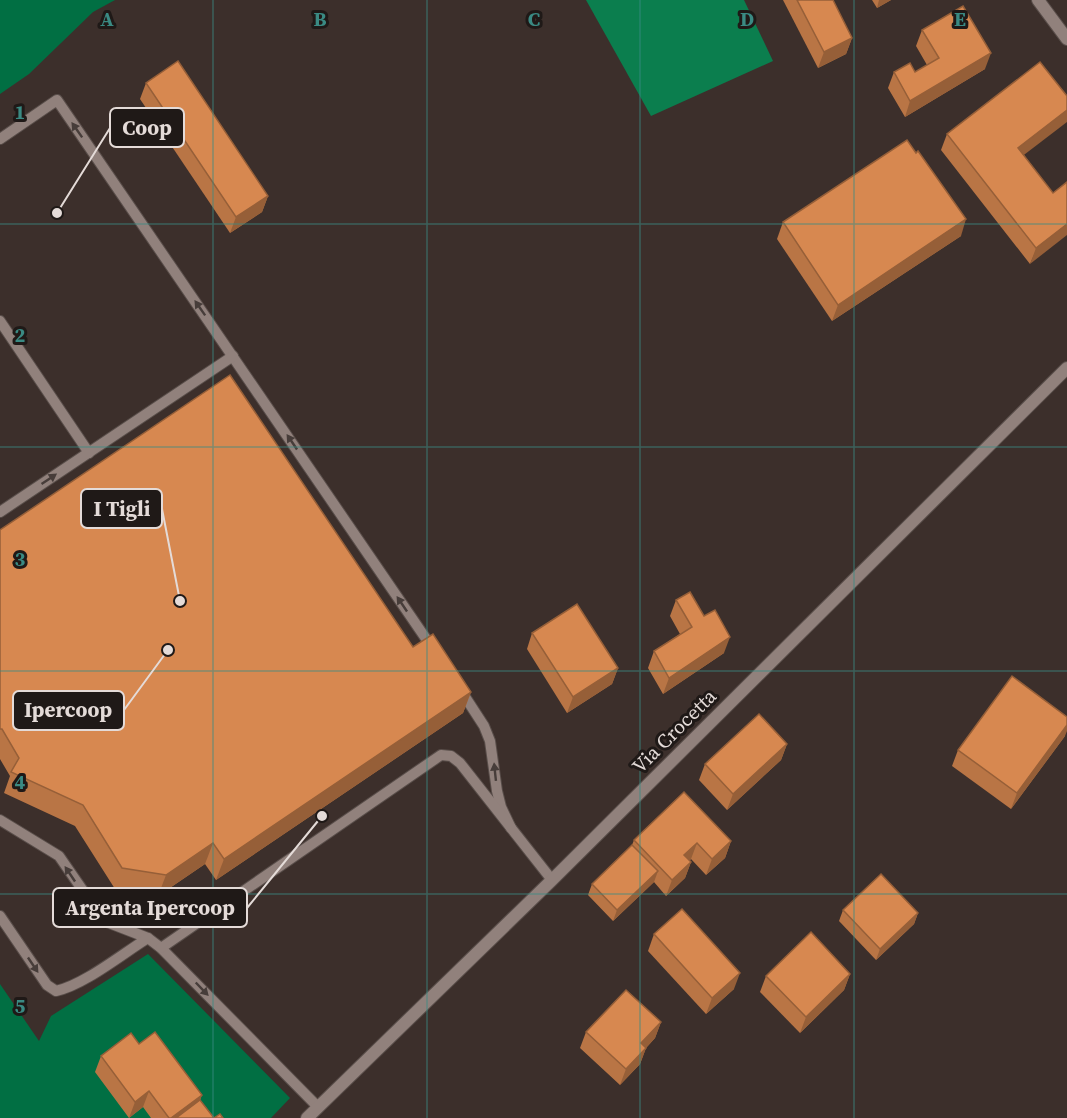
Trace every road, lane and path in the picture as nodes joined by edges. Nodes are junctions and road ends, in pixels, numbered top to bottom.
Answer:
1 (1038, 0) edge
2 (1067, 39) edge
3 (0, 139) edge
4 (0, 321) edge
5 (233, 356) junction
6 (1067, 368) edge
7 (89, 453) junction
8 (0, 512) edge
9 (442, 663) edge
10 (456, 683) edge
11 (0, 820) edge
12 (511, 828) junction
13 (552, 880) junction
14 (0, 916) edge
15 (148, 938) junction
16 (161, 948) junction
17 (318, 1107) junction
18 (307, 1118) edge

1 - 2 street
5 -> 3 lane
4 - 7 lane
5 - 7 lane
9 -> 5 lane
6 - 13 street, Via Crocetta
8 -> 7 lane
12 -> 10 lane
15 -> 11 lane
12 - 13 lane
12 - 16 lane
13 - 17 street, Via Crocetta
14 -> 15 lane
15 - 16 lane
16 -> 17 lane
17 - 18 street, Via Crocetta

